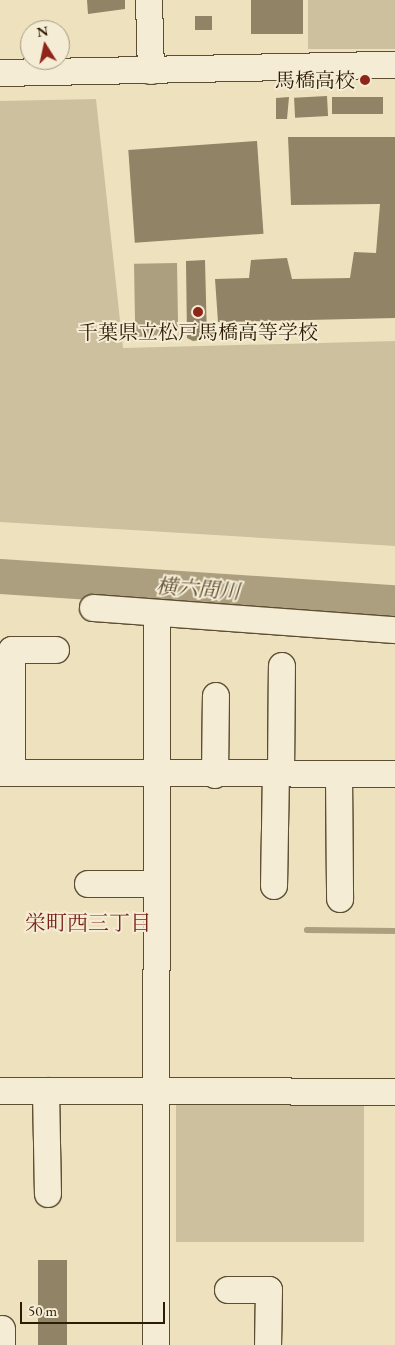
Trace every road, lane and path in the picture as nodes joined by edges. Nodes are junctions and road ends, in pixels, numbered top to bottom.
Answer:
1 (149, 0) edge
2 (395, 65) edge
3 (151, 71) junction
4 (0, 73) edge
5 (93, 608) dead end
6 (157, 613) junction
7 (395, 630) edge
8 (56, 650) dead end
9 (282, 666) dead end
10 (216, 696) dead end
11 (6, 773) edge
12 (279, 774) junction
13 (338, 774) junction
14 (395, 774) edge
15 (156, 775) junction
16 (215, 775) junction
17 (88, 884) dead end
18 (156, 884) junction
19 (274, 886) dead end
20 (340, 899) dead end
21 (0, 1091) edge
22 (46, 1091) junction
23 (156, 1091) junction
24 (395, 1092) edge
25 (48, 1194) dead end
26 (228, 1290) dead end
27 (156, 1345) edge
28 (268, 1345) edge

1 - 3 street
2 - 3 street
3 - 4 street
5 - 6 street
6 - 7 street
6 - 15 street
8 - 11 street
9 - 12 street
10 - 16 street
11 - 15 street
12 - 13 street
12 - 16 street
12 - 19 street
13 - 14 street
13 - 20 street
15 - 16 street
15 - 18 street
17 - 18 street
18 - 23 street
21 - 22 street
22 - 23 street
22 - 25 street
23 - 24 street
23 - 27 street
26 - 28 street

